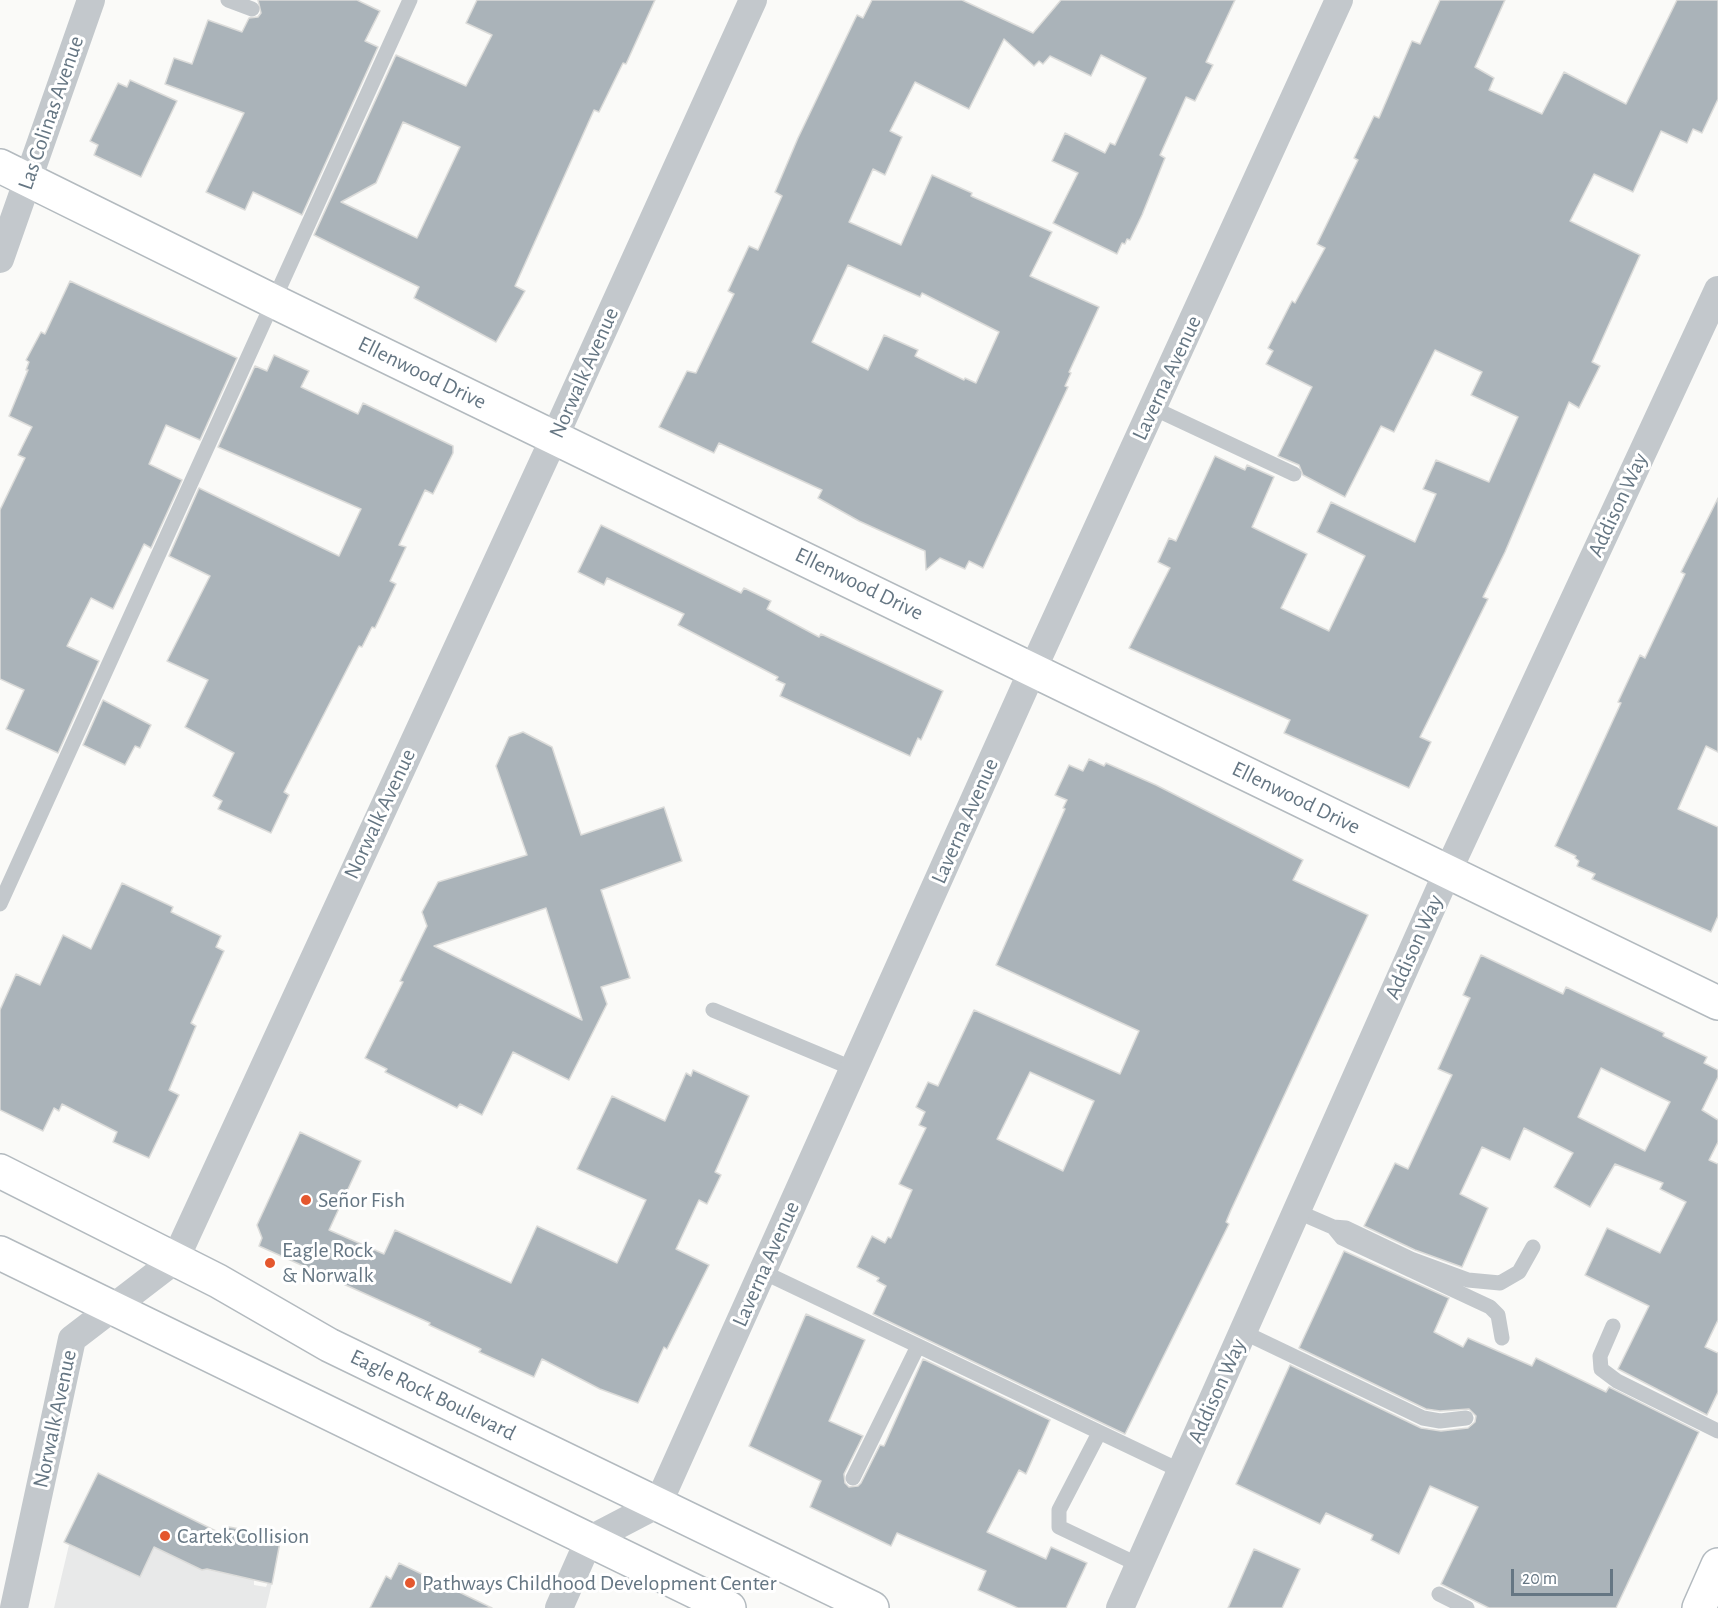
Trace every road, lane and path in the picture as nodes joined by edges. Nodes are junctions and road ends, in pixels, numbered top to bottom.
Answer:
1 (91, 0) edge
2 (228, 0) edge
3 (410, 0) edge
4 (753, 0) edge
5 (1339, 0) edge
6 (252, 9) dead end
7 (14, 173) edge
8 (0, 259) edge
9 (1718, 290) edge
10 (274, 302) junction
11 (1153, 408) junction
12 (555, 436) junction
13 (1294, 474) dead end
14 (1033, 669) junction
15 (1447, 873) junction
16 (0, 904) edge
17 (1718, 1003) edge
18 (713, 1010) dead end
19 (854, 1069) junction
20 (0, 1171) edge
21 (1296, 1211) junction
22 (1333, 1227) junction
23 (1533, 1247) dead end
24 (0, 1253) edge
25 (175, 1260) junction
26 (763, 1272) junction
27 (111, 1307) junction
28 (1613, 1326) dead end
29 (1243, 1332) junction
30 (1502, 1338) dead end
31 (918, 1346) junction
32 (1466, 1418) dead end
33 (1718, 1431) edge
34 (1099, 1433) junction
35 (1181, 1471) junction
36 (853, 1478) dead end
37 (658, 1504) junction
38 (589, 1540) junction
39 (1139, 1565) junction
40 (1718, 1565) edge
41 (1439, 1594) dead end
42 (14, 1608) edge
43 (559, 1608) edge
44 (729, 1608) edge
45 (872, 1608) edge
46 (1120, 1608) edge
47 (1467, 1608) edge
48 (1699, 1608) edge

1 - 7 street, Las Colinas Avenue
2 - 6 lane
3 - 10 lane
4 - 12 street, Norwalk Avenue
5 - 11 street, Laverna Avenue
7 - 8 street, Las Colinas Avenue
7 - 10 street, Ellenwood Drive
9 - 15 street, Addison Way
10 - 12 street, Ellenwood Drive
10 - 16 lane
11 - 13 lane
11 - 14 street, Laverna Avenue
12 - 14 street, Ellenwood Drive
12 - 25 street, Norwalk Avenue
14 - 15 street, Ellenwood Drive
14 - 19 street, Laverna Avenue
15 - 17 street, Ellenwood Drive
15 - 21 street, Addison Way
18 - 19 lane
19 - 26 street, Laverna Avenue
20 - 25 street, Eagle Rock Boulevard
21 - 22 lane
21 - 29 street, Addison Way
22 - 23 lane
22 - 30 lane
24 - 27 street
25 - 27 street, Norwalk Avenue
25 - 37 street, Eagle Rock Boulevard
26 - 31 lane
26 - 37 street, Laverna Avenue
27 - 38 street
27 - 42 street, Norwalk Avenue
28 - 33 lane
29 - 32 lane
29 - 35 street, Addison Way
31 - 34 lane
31 - 36 lane
34 - 35 lane
34 - 39 lane
35 - 39 street, Addison Way
37 - 38 street
37 - 45 street, Eagle Rock Boulevard
38 - 43 street
38 - 44 street
39 - 46 street, Addison Way
40 - 48 street
41 - 47 lane

